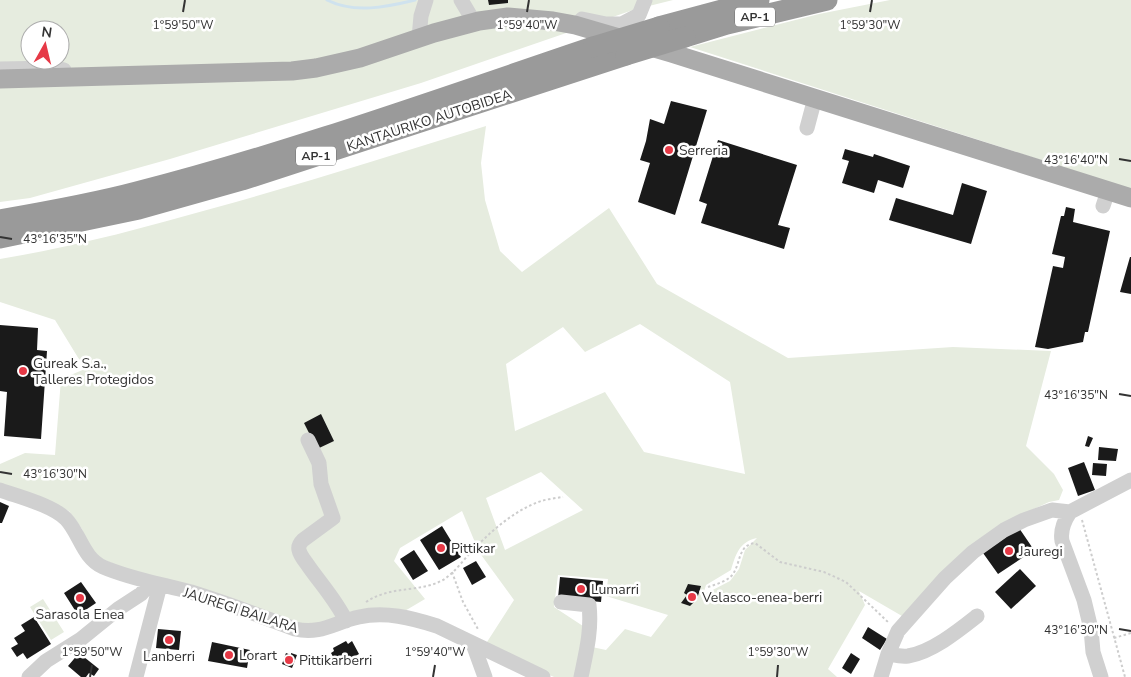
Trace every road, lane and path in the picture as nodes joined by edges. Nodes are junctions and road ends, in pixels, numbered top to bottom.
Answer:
1 (426, 0) edge
2 (461, 0) edge
3 (645, 0) edge
4 (759, 0) edge
5 (827, 0) edge
6 (639, 15) junction
7 (553, 21) junction
8 (474, 22) junction
9 (419, 38) junction
10 (671, 53) junction
11 (0, 69) edge
12 (78, 78) junction
13 (0, 79) edge
14 (816, 98) junction
15 (808, 128) dead end
16 (1131, 198) edge
17 (0, 220) edge
18 (0, 238) edge
19 (308, 440) dead end
20 (1131, 481) edge
21 (0, 490) edge
22 (563, 497) dead end
23 (1076, 516) junction
24 (452, 572) junction
25 (156, 584) junction
26 (708, 587) dead end
27 (561, 602) dead end
28 (366, 603) dead end
29 (977, 616) dead end
30 (346, 621) junction
31 (898, 631) junction
32 (1131, 633) edge
33 (1114, 638) junction
34 (473, 644) junction
35 (489, 653) junction
36 (888, 654) junction
37 (29, 677) edge
38 (136, 677) edge
39 (485, 677) edge
40 (543, 677) edge
41 (581, 677) edge
42 (881, 677) edge
43 (1100, 677) edge
44 (1125, 677) edge

1 - 9 street
2 - 8 street
3 - 6 street
4 - 17 highway, KANTAURIKO AUTOBIDEA / AP-1, bridge
5 - 18 highway, KANTAURIKO AUTOBIDEA / AP-1, bridge
6 - 7 street
6 - 10 street
7 - 8 main road
7 - 10 main road
8 - 9 main road
9 - 12 main road
10 - 14 main road
11 - 12 street
12 - 13 main road
14 - 15 street
14 - 16 main road
19 - 30 street
20 - 23 street
21 - 25 street, JAUREGI BAILARA
22 - 24 path
23 - 31 street
23 - 33 path
23 - 43 street
24 - 28 path
24 - 35 path
25 - 30 street, JAUREGI BAILARA
25 - 37 street
25 - 38 street
26 - 31 path
27 - 41 street
29 - 36 street
30 - 34 street, JAUREGI BAILARA
31 - 36 street
32 - 33 path
33 - 44 path
34 - 35 street, JAUREGI BAILARA
34 - 39 street
35 - 40 street, JAUREGI BAILARA
36 - 42 street

